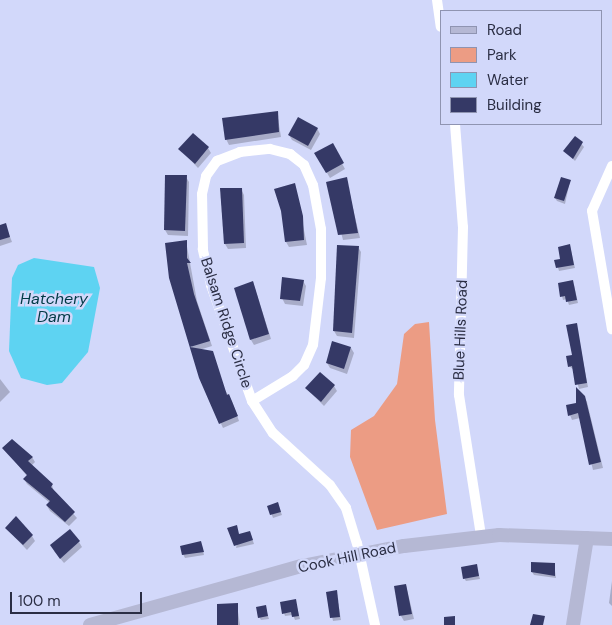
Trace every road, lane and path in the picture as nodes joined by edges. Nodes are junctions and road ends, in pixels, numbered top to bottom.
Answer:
1 (437, 0) edge
2 (440, 20) edge
3 (455, 125) edge
4 (612, 166) edge
5 (612, 329) edge
6 (252, 401) junction
7 (481, 536) junction
8 (586, 538) junction
9 (612, 539) edge
10 (360, 554) junction
11 (90, 625) edge
12 (375, 625) edge
13 (573, 625) edge

1 - 2 street
3 - 7 street, Blue Hills Road
4 - 5 street
6 - 6 street, Balsam Ridge Circle
6 - 10 street, Balsam Ridge Circle
7 - 8 street, Cook Hill Road
7 - 10 street, Cook Hill Road
8 - 9 street, Cook Hill Road
8 - 13 street
10 - 11 street, Cook Hill Road
10 - 12 street, Balsam Ridge Circle

